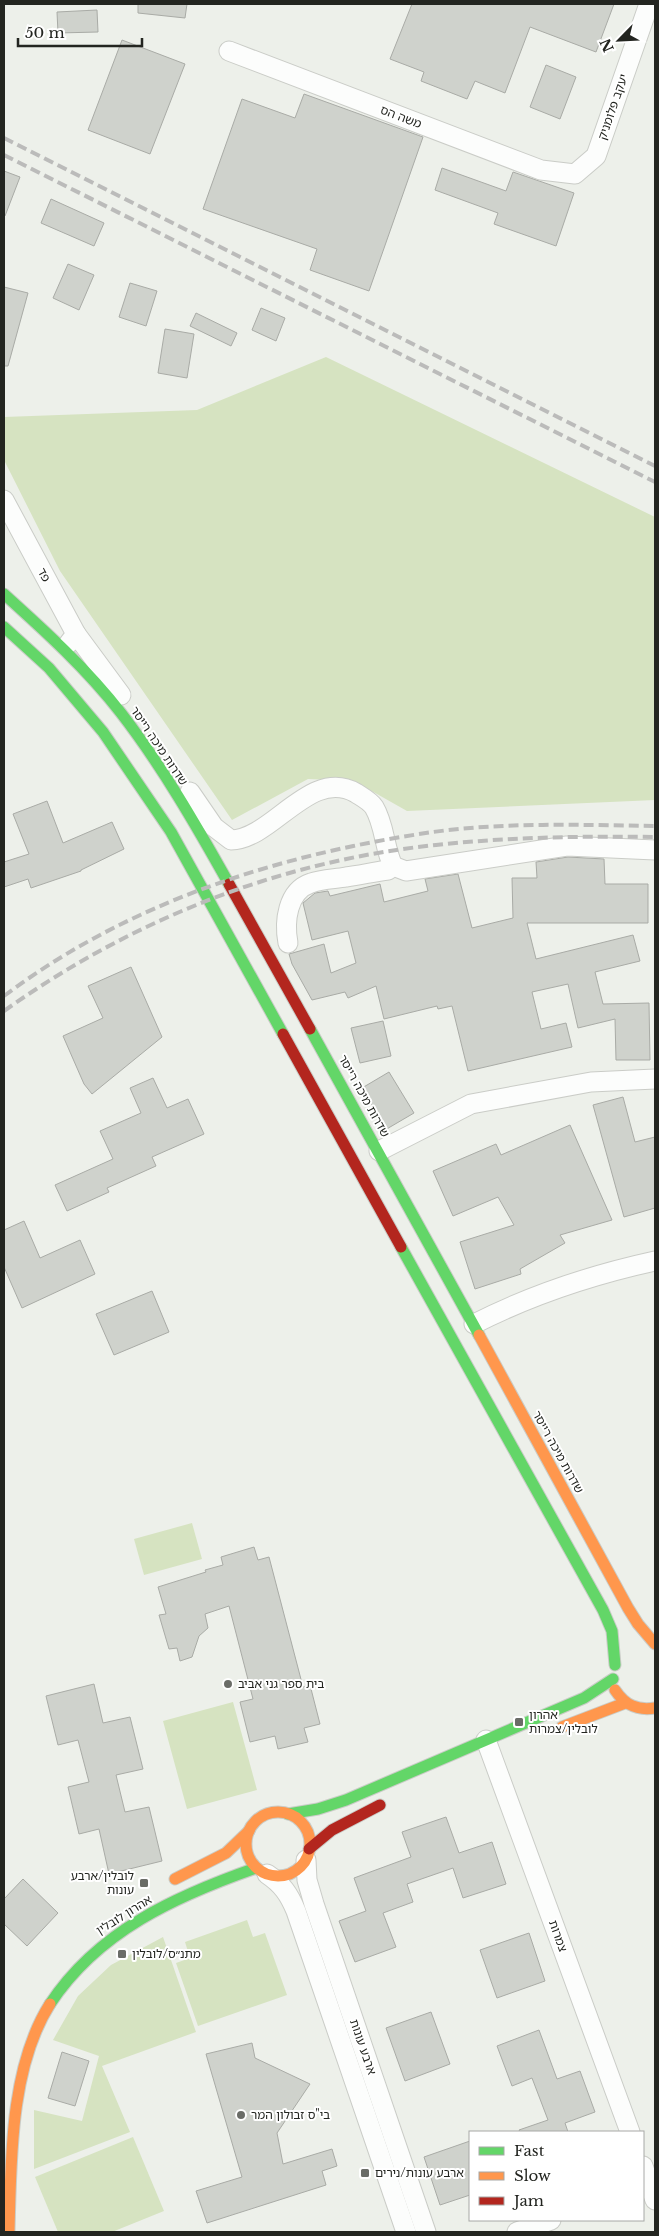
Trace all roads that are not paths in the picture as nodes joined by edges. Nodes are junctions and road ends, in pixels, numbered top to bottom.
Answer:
1 (649, 4) edge
2 (229, 51) dead end
3 (575, 174) joint
4 (4, 500) edge
5 (4, 594) edge
6 (4, 627) edge
7 (70, 641) junction
8 (655, 850) edge
9 (393, 866) junction
10 (288, 943) dead end
11 (655, 1079) edge
12 (379, 1151) junction
13 (655, 1261) edge
14 (474, 1324) junction
15 (643, 1645) dead end
16 (655, 1646) edge
17 (624, 1653) dead end
18 (615, 1665) junction
19 (613, 1679) junction
20 (625, 1703) junction
21 (650, 1709) edge
22 (655, 1718) edge
23 (555, 1730) dead end
24 (490, 1753) junction
25 (392, 1800) dead end
26 (288, 1814) junction
27 (249, 1830) junction
28 (307, 1854) junction
29 (261, 1871) junction
30 (167, 1883) dead end
31 (630, 2131) edge
32 (7, 2187) edge
33 (547, 2221) edge
34 (9, 2232) edge
35 (406, 2232) edge
36 (426, 2232) edge
37 (517, 2232) edge

1 - 3 street, יעקב פלומניק
2 - 3 street, משה הס
4 - 7 street, פד
5 - 7 street, שדרות מיכה רייסר
6 - 18 street
7 - 9 street, פד
7 - 12 street, שדרות מיכה רייסר
8 - 9 street
9 - 10 street
11 - 12 street
12 - 14 street, שדרות מיכה רייסר
13 - 14 street
14 - 16 street, שדרות מיכה רייסר
15 - 16 street
17 - 18 street
18 - 19 street
19 - 20 street
19 - 24 street
20 - 21 street
20 - 23 street
21 - 22 street
24 - 26 street
24 - 31 street, צמרות
25 - 28 street
26 - 27 street
26 - 28 street
27 - 29 street
27 - 30 street
28 - 29 street
28 - 36 street, ארבע עונות
29 - 32 street, אהרון לובלין
29 - 35 street, ארבע עונות
32 - 34 street, אהרון לובלין
33 - 37 street

